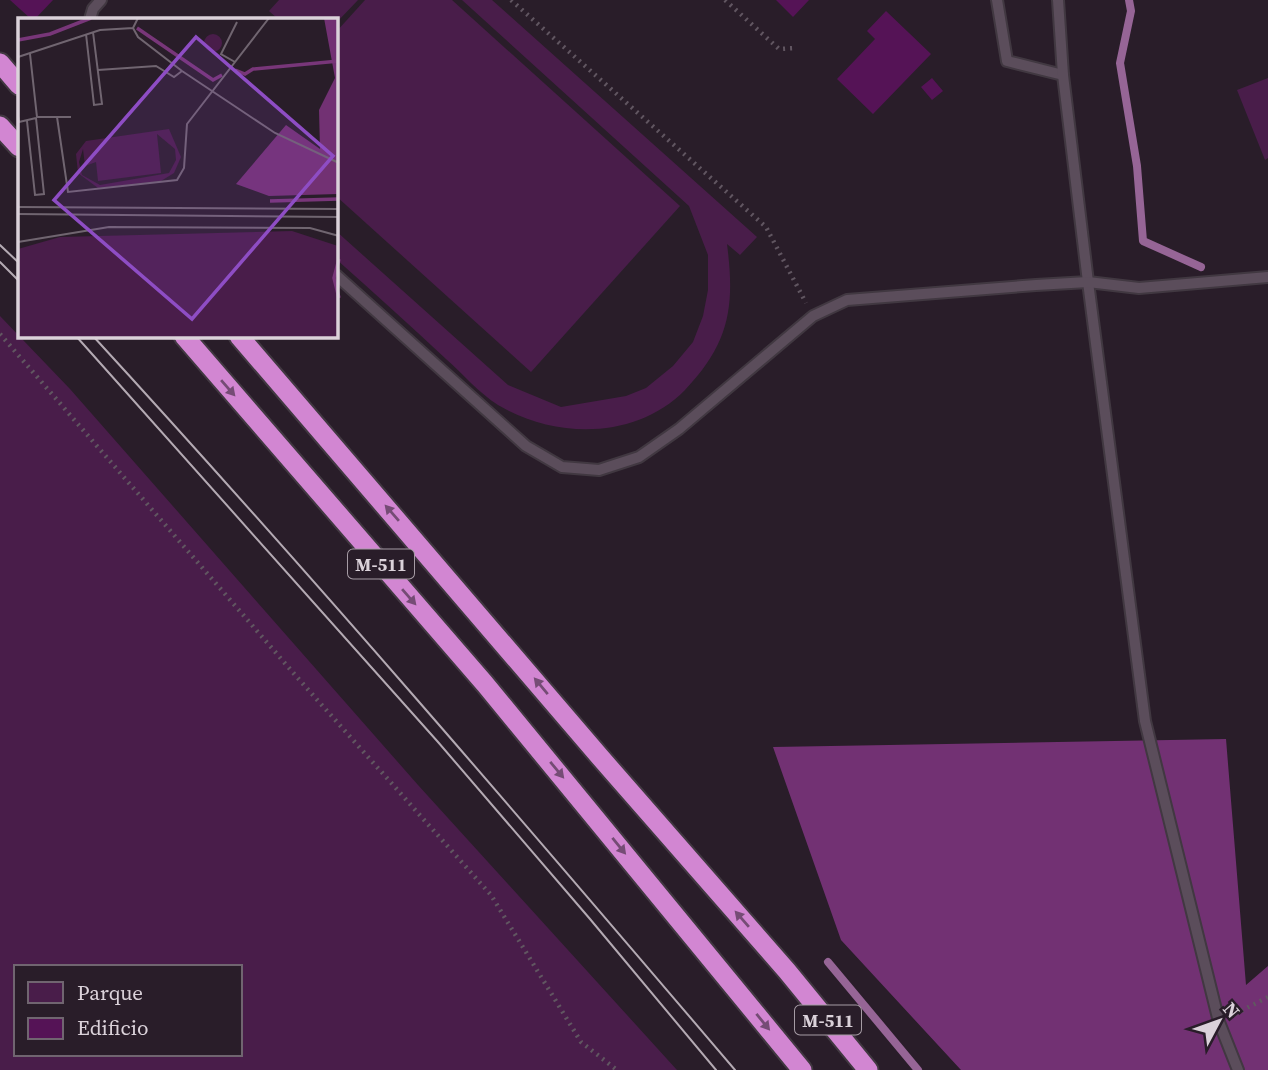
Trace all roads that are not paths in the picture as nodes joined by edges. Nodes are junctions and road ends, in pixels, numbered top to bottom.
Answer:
1 (101, 0) edge
2 (997, 0) edge
3 (1058, 0) edge
4 (90, 18) edge
5 (0, 63) edge
6 (1063, 75) junction
7 (18, 84) edge
8 (0, 126) edge
9 (18, 147) edge
10 (1268, 276) edge
11 (338, 277) edge
12 (1088, 282) junction
13 (186, 338) edge
14 (241, 338) edge
15 (787, 971) junction
16 (802, 1070) edge
17 (868, 1070) edge
18 (885, 1070) edge
19 (1238, 1070) edge

1 - 4 lane
2 - 6 lane
3 - 6 lane
5 - 7 highway
6 - 12 lane
8 - 9 highway
10 - 12 lane
11 - 12 lane
12 - 19 lane
13 -> 16 highway, M-511
15 -> 14 highway, M-511
15 - 17 highway, M-511
15 - 18 highway

